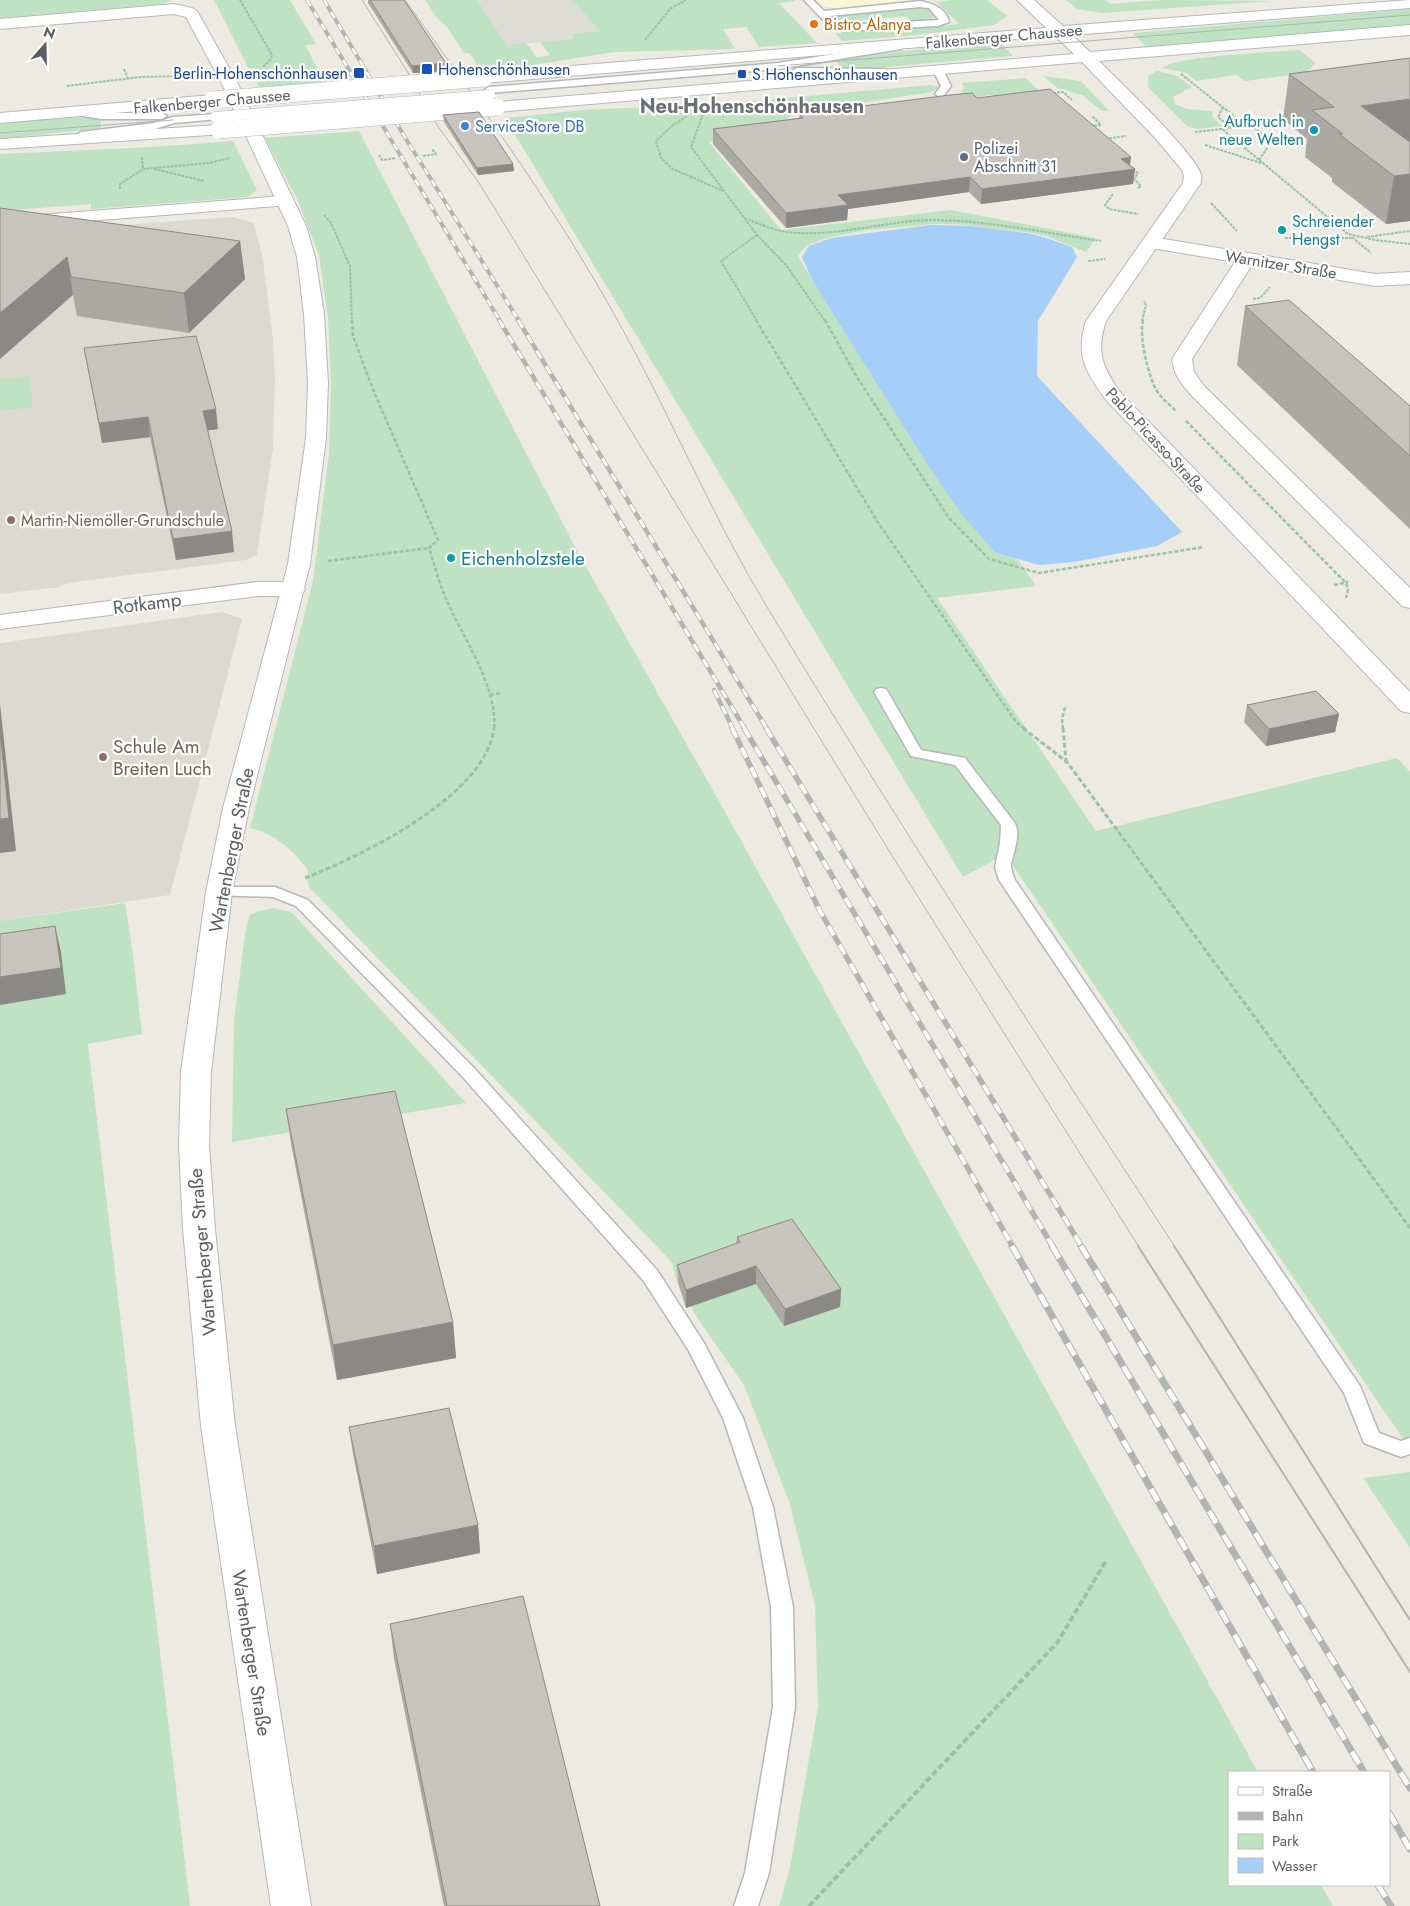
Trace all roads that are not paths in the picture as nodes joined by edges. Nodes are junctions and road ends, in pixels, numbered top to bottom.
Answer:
1 (808, 0) edge
2 (1025, 0) edge
3 (1410, 3) edge
4 (822, 14) junction
5 (0, 24) edge
6 (1059, 30) junction
7 (1410, 30) edge
8 (1087, 58) junction
9 (938, 70) junction
10 (490, 93) junction
11 (940, 94) edge
12 (215, 115) junction
13 (0, 118) edge
14 (0, 144) edge
15 (284, 201) junction
16 (0, 223) edge
17 (1152, 243) junction
18 (1254, 260) junction
19 (1410, 278) edge
20 (294, 589) junction
21 (1410, 601) edge
22 (0, 622) edge
23 (881, 692) dead end
24 (1410, 706) edge
25 (219, 892) junction
26 (1410, 1446) edge
27 (291, 1906) edge
28 (746, 1906) edge

1 - 4 lane
2 - 6 main road, Pablo-Picasso-Straße
3 - 6 main road, Falkenberger Chaussee
4 - 4 lane
5 - 15 main road, Wartenberger Straße
6 - 8 main road, Pablo-Picasso-Straße
6 - 10 main road, Falkenberger Chaussee
7 - 8 main road, Falkenberger Chaussee
8 - 9 main road, Falkenberger Chaussee
8 - 17 main road, Pablo-Picasso-Straße
9 - 10 main road, Falkenberger Chaussee
9 - 11 lane
10 - 12 main road, Falkenberger Chaussee, bridge
10 - 12 main road, Falkenberger Chaussee, bridge
12 - 13 main road, Falkenberger Chaussee
12 - 14 main road, Falkenberger Chaussee
15 - 16 main road
15 - 20 main road, Wartenberger Straße
17 - 18 main road, Warnitzer Straße
17 - 24 main road, Pablo-Picasso-Straße
18 - 19 main road, Warnitzer Straße
18 - 21 main road
20 - 22 main road, Rotkamp
20 - 25 main road, Wartenberger Straße
23 - 26 lane
25 - 27 main road, Wartenberger Straße
25 - 28 lane

